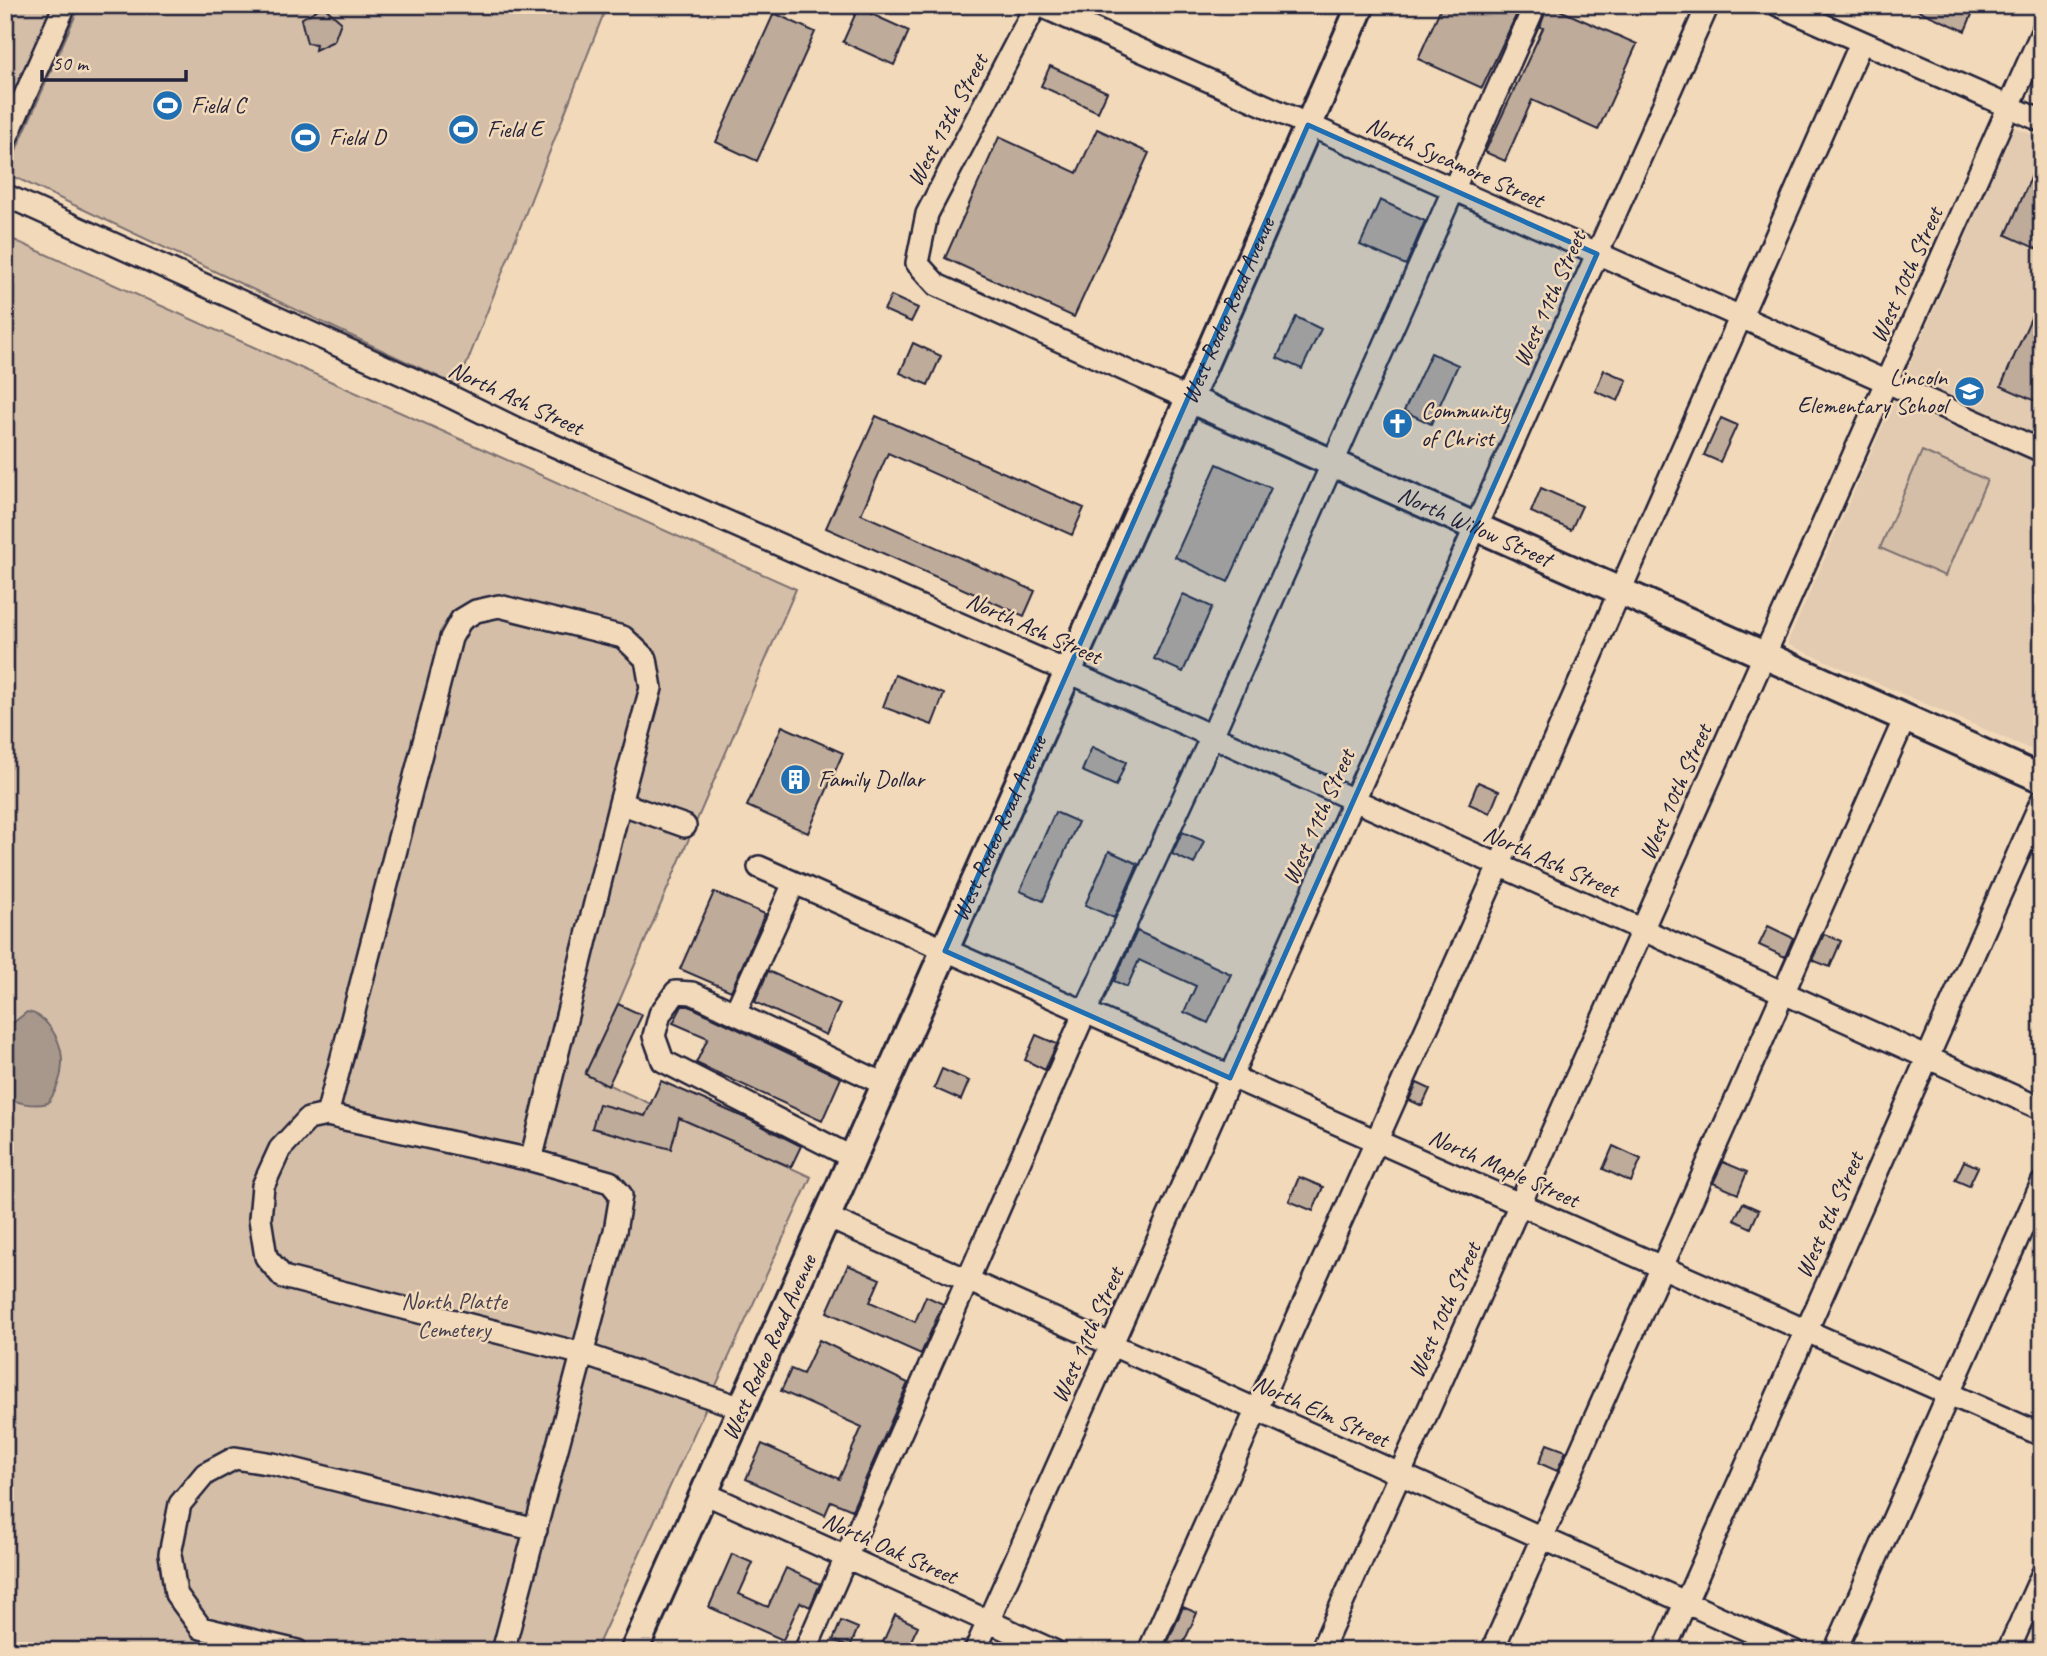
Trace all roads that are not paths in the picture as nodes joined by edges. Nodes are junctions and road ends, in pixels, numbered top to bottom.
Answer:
1 (65, 5) edge
2 (1038, 5) edge
3 (1361, 5) edge
4 (1535, 5) edge
5 (1708, 5) edge
6 (1778, 5) edge
7 (2042, 32) edge
8 (1861, 43) junction
9 (2009, 107) junction
10 (2042, 121) edge
11 (1308, 125) junction
12 (5, 141) edge
13 (1453, 189) junction
14 (5, 195) edge
15 (1597, 254) junction
16 (917, 263) joint
17 (1741, 318) junction
18 (1887, 383) junction
19 (1189, 399) junction
20 (2042, 451) edge
21 (1332, 463) junction
22 (1476, 527) junction
23 (1619, 591) junction
24 (1764, 656) junction
25 (1068, 672) junction
26 (1905, 718) junction
27 (1212, 736) junction
28 (2042, 779) edge
29 (1354, 800) junction
30 (2042, 800) edge
31 (620, 803) junction
32 (685, 826) dead end
33 (1499, 866) junction
34 (759, 867) dead end
35 (794, 883) junction
36 (1642, 930) junction
37 (945, 951) junction
38 (1783, 994) junction
39 (735, 1013) junction
40 (1085, 1013) junction
41 (1927, 1058) junction
42 (1230, 1078) junction
43 (886, 1085) junction
44 (2042, 1109) edge
45 (327, 1115) junction
46 (1377, 1141) junction
47 (853, 1158) junction
48 (531, 1160) junction
49 (2042, 1183) edge
50 (1520, 1203) junction
51 (827, 1217) junction
52 (1662, 1266) junction
53 (967, 1280) junction
54 (1806, 1330) junction
55 (1111, 1345) junction
56 (583, 1354) junction
57 (1948, 1393) junction
58 (742, 1408) junction
59 (1256, 1411) junction
60 (2042, 1435) edge
61 (1399, 1475) junction
62 (704, 1493) junction
63 (536, 1530) junction
64 (1541, 1539) junction
65 (847, 1557) junction
66 (2042, 1574) edge
67 (1685, 1602) junction
68 (989, 1621) junction
69 (297, 1651) edge
70 (503, 1651) edge
71 (634, 1651) edge
72 (805, 1651) edge
73 (975, 1651) edge
74 (1054, 1651) edge
75 (1149, 1651) edge
76 (1321, 1651) edge
77 (1492, 1651) edge
78 (1664, 1651) edge
79 (1794, 1651) edge
80 (1835, 1651) edge
81 (2008, 1651) edge

1 - 12 street
2 - 11 street, North Sycamore Street
2 - 16 street, West 13th Street
3 - 11 main road, West Rodeo Road Avenue
4 - 13 street
5 - 15 street, West 11th Street
6 - 8 street
7 - 9 street, West 10th Street
8 - 9 street
8 - 17 street
9 - 10 street
9 - 18 street, West 10th Street
11 - 13 street, North Sycamore Street
11 - 19 main road, West Rodeo Road Avenue
13 - 15 street, North Sycamore Street
13 - 21 street
14 - 25 street, North Ash Street
15 - 17 street, North Sycamore Street
15 - 22 street, West 11th Street
16 - 19 street, North Willow Street
17 - 18 street, North Sycamore Street
17 - 23 street
18 - 20 street, North Sycamore Street
18 - 24 street, West 10th Street
19 - 21 main road, North Willow Street
19 - 25 main road, West Rodeo Road Avenue
21 - 22 main road, North Willow Street
21 - 27 street
22 - 23 main road, North Willow Street
22 - 29 street, West 11th Street
23 - 24 main road, North Willow Street
23 - 33 street
24 - 26 main road, North Willow Street
24 - 36 street, West 10th Street
25 - 27 street, North Ash Street
25 - 37 main road, West Rodeo Road Avenue
26 - 28 main road, North Willow Street
26 - 38 street
27 - 29 street, North Ash Street
27 - 40 street
29 - 33 street, North Ash Street
29 - 42 street, West 11th Street
30 - 41 street, West 9th Street
31 - 32 street
31 - 45 street
31 - 48 street
33 - 36 street, North Ash Street
33 - 46 street
34 - 35 street, North Maple Street
35 - 37 street, North Maple Street
35 - 39 street
36 - 38 street, North Ash Street
36 - 50 street, West 10th Street
37 - 40 street, North Maple Street
37 - 43 main road, West Rodeo Road Avenue
38 - 41 street, North Ash Street
38 - 52 street
39 - 43 street
39 - 47 street
40 - 42 street, North Maple Street
40 - 53 street
41 - 44 street, North Ash Street
41 - 54 street, West 9th Street
42 - 46 street, North Maple Street
42 - 55 street, West 11th Street
43 - 47 main road, West Rodeo Road Avenue
45 - 48 street
45 - 56 street
46 - 50 street, North Maple Street
46 - 59 street
47 - 51 main road, West Rodeo Road Avenue
48 - 56 street
49 - 57 street
50 - 52 street, North Maple Street
50 - 61 street, West 10th Street
51 - 53 street, North Elm Street
51 - 58 main road, West Rodeo Road Avenue
52 - 54 street, North Maple Street
52 - 64 street
53 - 55 street, North Elm Street
53 - 65 street
54 - 57 street, North Maple Street
54 - 67 street, West 9th Street
55 - 59 street, North Elm Street
55 - 68 street, West 11th Street
56 - 58 street
56 - 63 street
57 - 60 street, North Maple Street
57 - 80 street
58 - 62 main road, West Rodeo Road Avenue
59 - 61 street, North Elm Street
59 - 75 street
61 - 64 street, North Elm Street
61 - 76 street, West 10th Street
62 - 65 street, North Oak Street
62 - 71 main road, West Rodeo Road Avenue
63 - 69 street
63 - 70 street
64 - 67 street, North Elm Street
64 - 77 street
65 - 68 street, North Oak Street
65 - 72 street
66 - 81 street
67 - 78 street, West 9th Street
67 - 79 street, North Elm Street
68 - 73 street, West 11th Street
68 - 74 street, North Oak Street

